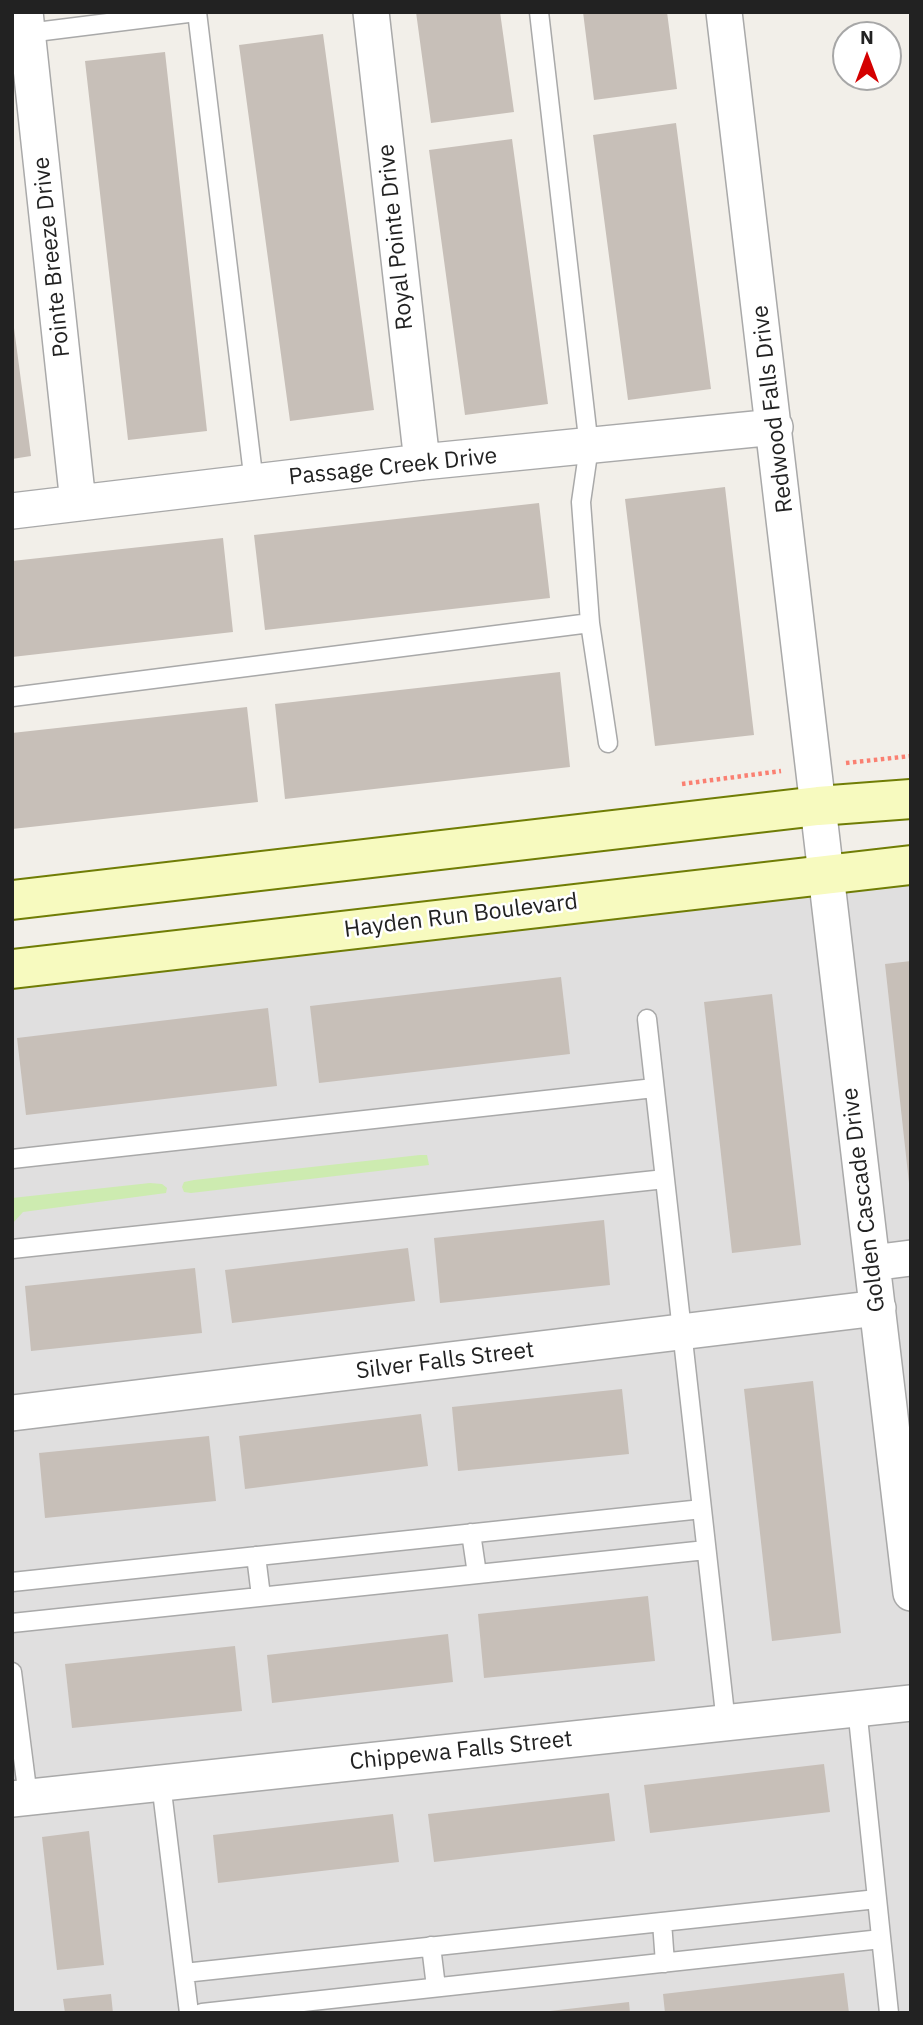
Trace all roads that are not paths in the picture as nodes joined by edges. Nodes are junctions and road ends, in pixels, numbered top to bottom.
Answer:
1 (197, 12) edge
2 (371, 12) edge
3 (538, 12) edge
4 (724, 12) edge
5 (27, 23) edge
6 (775, 427) junction
7 (589, 447) junction
8 (422, 462) junction
9 (254, 484) junction
10 (78, 503) junction
11 (12, 511) edge
12 (590, 622) junction
13 (12, 697) edge
14 (608, 743) dead end
15 (911, 799) edge
16 (818, 806) junction
17 (911, 864) edge
18 (824, 873) junction
19 (12, 900) edge
20 (12, 969) edge
21 (647, 1019) dead end
22 (654, 1088) junction
23 (12, 1159) edge
24 (665, 1179) junction
25 (12, 1249) edge
26 (911, 1258) edge
27 (872, 1263) junction
28 (878, 1308) junction
29 (682, 1332) junction
30 (12, 1413) edge
31 (702, 1509) junction
32 (471, 1534) junction
33 (706, 1550) junction
34 (256, 1556) junction
35 (477, 1574) junction
36 (12, 1582) edge
37 (911, 1593) edge
38 (261, 1597) junction
39 (12, 1623) edge
40 (12, 1672) edge
41 (911, 1703) edge
42 (857, 1709) junction
43 (726, 1723) junction
44 (161, 1783) junction
45 (20, 1798) edge
46 (877, 1899) junction
47 (662, 1922) junction
48 (881, 1939) junction
49 (431, 1947) junction
50 (665, 1963) junction
51 (184, 1973) junction
52 (436, 1987) junction
53 (189, 2013) edge
54 (202, 2013) edge
55 (889, 2013) edge

1 - 5 lane
1 - 9 lane
2 - 8 street, Royal Pointe Drive
3 - 7 lane
4 - 6 street, Redwood Falls Drive
5 - 10 street, Pointe Breeze Drive
6 - 7 street, Passage Creek Drive
6 - 16 street, Redwood Falls Drive
7 - 8 street, Passage Creek Drive
7 - 12 lane
8 - 9 street, Passage Creek Drive
9 - 10 street, Passage Creek Drive
10 - 11 street, Passage Creek Drive
12 - 13 lane
12 - 14 lane
15 - 16 main road
16 - 18 street, Golden Cascade Drive
16 - 19 main road
17 - 18 main road, Hayden Run Boulevard
18 - 20 main road, Hayden Run Boulevard
18 - 27 street, Golden Cascade Drive
21 - 22 lane
22 - 23 lane
22 - 24 lane
24 - 25 lane
24 - 29 lane
26 - 27 street
27 - 28 street, Golden Cascade Drive
28 - 29 street, Silver Falls Street
28 - 37 street, Golden Cascade Drive
29 - 30 street, Silver Falls Street
29 - 31 lane
31 - 32 lane
31 - 33 lane
32 - 34 lane
32 - 35 lane
33 - 35 lane
33 - 43 lane
34 - 36 lane
34 - 38 lane
35 - 38 lane
38 - 39 lane
40 - 45 lane
41 - 42 street, Chippewa Falls Street
42 - 43 street, Chippewa Falls Street
42 - 46 lane
43 - 44 street, Chippewa Falls Street
44 - 45 street, Chippewa Falls Street
44 - 51 lane
46 - 47 lane
46 - 48 lane
47 - 49 lane
47 - 50 lane
48 - 50 lane
48 - 55 lane
49 - 51 lane
49 - 52 lane
50 - 52 lane
51 - 53 lane
52 - 54 lane

